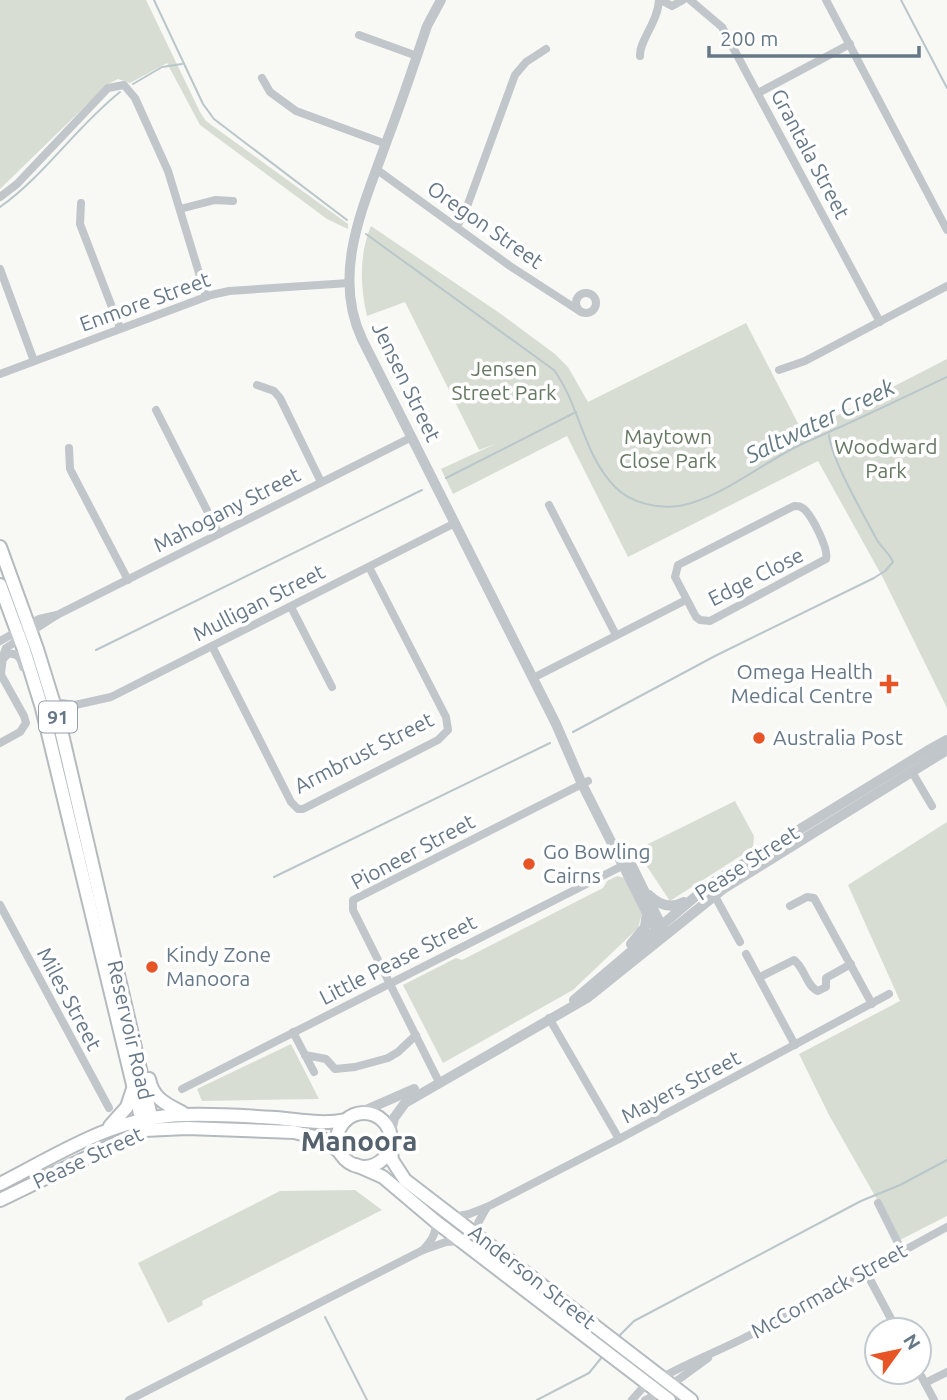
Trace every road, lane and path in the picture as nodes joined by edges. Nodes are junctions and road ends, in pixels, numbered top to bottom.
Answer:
1 (441, 0) edge
2 (660, 0) edge
3 (690, 0) edge
4 (827, 0) edge
5 (678, 4) edge
6 (700, 10) junction
7 (656, 20) junction
8 (359, 35) dead end
9 (850, 44) junction
10 (546, 49) dead end
11 (417, 56) junction
12 (640, 56) dead end
13 (262, 78) dead end
14 (758, 93) junction
15 (386, 144) junction
16 (376, 169) junction
17 (0, 197) edge
18 (233, 201) dead end
19 (81, 204) dead end
20 (180, 209) junction
21 (457, 226) junction
22 (947, 230) edge
23 (0, 269) edge
24 (349, 283) junction
25 (947, 286) edge
26 (206, 296) junction
27 (577, 298) junction
28 (562, 300) junction
29 (581, 312) junction
30 (880, 322) junction
31 (120, 328) junction
32 (34, 361) junction
33 (779, 370) dead end
34 (0, 374) edge
35 (257, 385) dead end
36 (156, 410) dead end
37 (412, 437) junction
38 (69, 448) dead end
39 (321, 482) junction
40 (549, 505) dead end
41 (455, 523) junction
42 (219, 534) junction
43 (0, 547) edge
44 (369, 567) junction
45 (128, 580) junction
46 (0, 585) edge
47 (686, 600) junction
48 (291, 607) junction
49 (25, 631) junction
50 (615, 635) junction
51 (0, 641) edge
52 (212, 646) junction
53 (2, 660) junction
54 (1, 673) edge
55 (533, 678) junction
56 (332, 687) dead end
57 (48, 705) junction
58 (75, 705) junction
59 (58, 717) junction
60 (947, 740) edge
61 (0, 743) edge
62 (947, 750) edge
63 (912, 772) junction
64 (585, 782) junction
65 (932, 806) dead end
66 (626, 864) junction
67 (711, 890) junction
68 (647, 893) junction
69 (690, 899) junction
70 (0, 905) edge
71 (790, 906) dead end
72 (647, 913) junction
73 (661, 929) junction
74 (740, 942) dead end
75 (746, 954) dead end
76 (851, 964) junction
77 (614, 965) junction
78 (760, 977) junction
79 (389, 983) junction
80 (890, 994) dead end
81 (873, 1004) junction
82 (565, 1010) junction
83 (549, 1018) junction
84 (128, 1020) junction
85 (293, 1032) junction
86 (415, 1035) junction
87 (795, 1045) junction
88 (305, 1055) junction
89 (314, 1072) dead end
90 (438, 1080) junction
91 (133, 1086) junction
92 (183, 1089) dead end
93 (109, 1108) dead end
94 (359, 1113) junction
95 (187, 1115) junction
96 (346, 1120) junction
97 (145, 1122) junction
98 (106, 1129) junction
99 (619, 1139) junction
100 (390, 1140) junction
101 (341, 1153) junction
102 (356, 1165) junction
103 (1, 1181) edge
104 (0, 1200) edge
105 (878, 1203) dead end
106 (487, 1207) junction
107 (453, 1217) junction
108 (435, 1222) junction
109 (947, 1227) edge
110 (480, 1238) junction
111 (462, 1241) junction
112 (422, 1250) junction
113 (902, 1251) junction
114 (866, 1272) junction
115 (890, 1316) edge
116 (666, 1381) junction
117 (647, 1383) junction
118 (664, 1396) edge
119 (129, 1400) edge
120 (632, 1400) edge
121 (645, 1400) edge
122 (691, 1400) edge

1 - 11 street, Jensen Street
2 - 5 street
2 - 7 street
3 - 6 street, Grantala Street
4 - 9 street
5 - 6 street
5 - 7 street
6 - 14 street, Grantala Street
7 - 12 street
8 - 11 street
9 - 14 street
9 - 22 street
10 - 21 street
11 - 15 street, Jensen Street
13 - 15 street
14 - 30 street, Grantala Street
15 - 16 street, Jensen Street
16 - 21 street, Oregon Street
16 - 24 street, Jensen Street
17 - 20 street
18 - 20 street
19 - 31 street
20 - 26 street
21 - 28 street, Oregon Street
23 - 32 street
24 - 26 street, Enmore Street
24 - 37 street, Jensen Street
25 - 30 street
26 - 31 street, Enmore Street
27 - 28 street
27 - 29 street
27 - 29 street
28 - 29 street, Oregon Street
30 - 33 street
31 - 32 street, Enmore Street
32 - 34 street, Enmore Street
35 - 39 street
36 - 42 street
37 - 39 street, Mahogany Street
37 - 41 street, Jensen Street
38 - 45 street
39 - 42 street, Mahogany Street
40 - 50 street
41 - 44 street, Mulligan Street
41 - 55 street, Jensen Street
42 - 45 street, Mahogany Street
43 - 49 main road, Reservoir Road / 91
44 - 48 street, Mulligan Street
44 - 52 street, Armbrust Street
45 - 49 street, Mahogany Street
46 - 49 main road, Reservoir Road / 91
47 - 47 street, Edge Close
47 - 50 street, Edge Close
48 - 52 street, Mulligan Street
48 - 56 street
49 - 51 street, Mahogany Street
49 - 53 street
49 - 57 main road, Reservoir Road / 91
50 - 55 street, Edge Close
52 - 58 street, Mulligan Street
53 - 54 street
53 - 57 street
54 - 61 street
55 - 64 street, Jensen Street
57 - 58 street, Mulligan Street
57 - 59 main road, Reservoir Road / 91
57 - 91 main road, Reservoir Road / 91
58 - 59 street, Mulligan Street
59 - 84 main road, Reservoir Road / 91
60 - 67 street, Pease Street
62 - 63 street, Pease Street
63 - 65 street
63 - 67 street, Pease Street
64 - 66 street, Jensen Street
64 - 79 street, Pioneer Street
66 - 68 street, Jensen Street
66 - 72 street, Jensen Street
66 - 79 street, Little Pease Street
67 - 69 street, Pease Street
67 - 73 street, Pease Street
67 - 74 street
68 - 69 street
68 - 73 street, Jensen Street
69 - 73 street, Pease Street
70 - 93 street, Miles Street
71 - 76 street
72 - 73 street, Jensen Street
72 - 77 street
73 - 77 street, Pease Street
73 - 82 street, Pease Street
75 - 78 street
76 - 78 street
76 - 81 street
77 - 82 street, Pease Street
78 - 87 street
79 - 85 street, Little Pease Street
79 - 86 street, Pioneer Street
80 - 81 street, Mayers Street
81 - 87 street, Mayers Street
82 - 83 street, Pease Street
83 - 90 street, Pease Street
83 - 99 street
84 - 95 main road
84 - 97 main road, Reservoir Road / 91
85 - 88 street
85 - 92 street, Little Pease Street
86 - 88 street
86 - 90 street, Pioneer Street
87 - 99 street, Mayers Street
88 - 89 street
90 - 94 street, Pease Street
90 - 100 street, Pease Street
91 - 97 main road, Reservoir Road
91 - 98 main road
94 - 96 main road
94 - 100 main road
95 - 96 main road, Pease Street
95 - 97 main road, Pease Street
96 - 101 main road
97 - 98 main road, Pease Street
97 - 101 main road, Pease Street
97 - 104 main road, Pease Street
98 - 103 main road, Pease Street
99 - 106 street, Mayers Street
100 - 102 main road
100 - 107 main road, Anderson Street
101 - 102 main road
102 - 108 main road, Anderson Street
105 - 113 street
106 - 107 street, Mayers Street
106 - 110 street
107 - 110 main road, Anderson Street
108 - 111 main road, Anderson Street
108 - 112 street
109 - 113 street, McCormack Street
110 - 116 main road, Anderson Street
111 - 112 street
111 - 117 main road, Anderson Street
112 - 119 street
113 - 114 street, McCormack Street
114 - 115 street
114 - 116 street, McCormack Street
116 - 117 main road, McCormack Street
116 - 118 main road, McCormack Street
116 - 122 main road, Anderson Street
117 - 118 main road, Anderson Street
117 - 120 street, McCormack Street
118 - 121 street, McCormack Street

